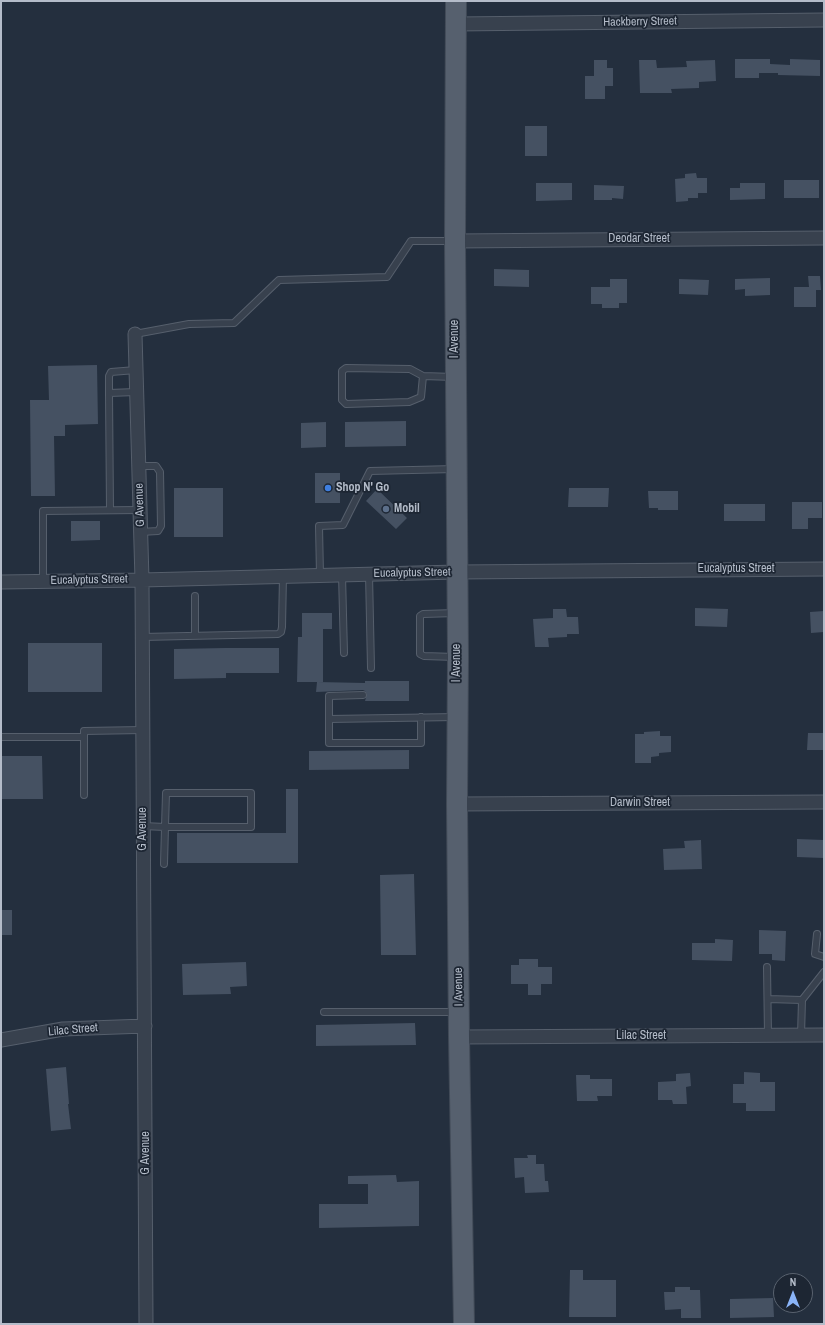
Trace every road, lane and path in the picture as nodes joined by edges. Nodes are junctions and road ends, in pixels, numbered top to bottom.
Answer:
1 (456, 1) edge
2 (824, 20) edge
3 (456, 24) junction
4 (824, 238) edge
5 (455, 241) junction
6 (135, 334) joint
7 (136, 370) junction
8 (423, 376) junction
9 (456, 377) junction
10 (136, 392) junction
11 (109, 393) junction
12 (138, 466) junction
13 (456, 469) junction
14 (110, 510) junction
15 (140, 510) junction
16 (140, 532) junction
17 (824, 569) edge
18 (457, 572) junction
19 (369, 574) junction
20 (320, 575) junction
21 (342, 575) junction
22 (282, 576) junction
23 (142, 580) junction
24 (43, 581) junction
25 (1, 582) edge
26 (195, 596) dead end
27 (457, 613) junction
28 (195, 636) junction
29 (142, 637) junction
30 (344, 653) dead end
31 (458, 657) junction
32 (371, 668) dead end
33 (363, 695) dead end
34 (421, 717) junction
35 (457, 717) junction
36 (329, 719) junction
37 (143, 730) junction
38 (1, 737) edge
39 (84, 737) junction
40 (84, 795) dead end
41 (824, 802) edge
42 (457, 804) junction
43 (144, 826) junction
44 (165, 827) junction
45 (164, 864) dead end
46 (817, 934) dead end
47 (824, 957) edge
48 (767, 967) dead end
49 (824, 972) edge
50 (768, 999) junction
51 (802, 1000) junction
52 (324, 1012) dead end
53 (459, 1012) junction
54 (145, 1026) junction
55 (768, 1035) junction
56 (801, 1035) junction
57 (824, 1035) edge
58 (459, 1037) junction
59 (1, 1040) edge
60 (146, 1324) edge
61 (464, 1324) edge

1 - 3 main road, I Avenue
2 - 3 street, Hackberry Street
3 - 5 main road, I Avenue
4 - 5 street, Deodar Street
5 - 6 lane
5 - 9 main road, I Avenue
6 - 7 street, G Avenue
7 - 10 street, G Avenue
7 - 11 lane
8 - 8 lane
8 - 9 lane
9 - 13 main road, I Avenue
10 - 11 lane
10 - 12 street, G Avenue
11 - 14 lane
12 - 15 street, G Avenue
12 - 16 lane
13 - 18 main road, I Avenue
13 - 20 lane
14 - 15 lane
14 - 24 lane
15 - 16 street, G Avenue
16 - 23 street, G Avenue
17 - 18 street, Eucalyptus Street
18 - 19 street, Eucalyptus Street
18 - 27 main road, I Avenue
19 - 21 street, Eucalyptus Street
19 - 32 lane
20 - 21 street, Eucalyptus Street
20 - 22 street, Eucalyptus Street
21 - 30 lane
22 - 23 street, Eucalyptus Street
22 - 28 lane
23 - 24 street, Eucalyptus Street
23 - 29 street, G Avenue
24 - 25 street, Eucalyptus Street
26 - 28 lane
27 - 31 main road, I Avenue
27 - 31 lane
28 - 29 lane
29 - 37 street, G Avenue
31 - 35 main road, I Avenue
33 - 36 lane
34 - 35 lane
34 - 36 lane
34 - 36 lane
35 - 42 main road, I Avenue
37 - 39 lane
37 - 43 street, G Avenue
38 - 39 lane
39 - 40 lane
41 - 42 street, Darwin Street
42 - 53 main road, I Avenue
43 - 44 lane
43 - 54 street, G Avenue
44 - 44 lane
44 - 45 lane
46 - 47 lane
48 - 50 lane
49 - 51 lane
50 - 51 lane
50 - 55 lane
51 - 56 lane
52 - 53 lane
53 - 58 main road, I Avenue
54 - 59 street, Lilac Street
54 - 60 street, G Avenue
55 - 56 street, Lilac Street
55 - 58 street, Lilac Street
56 - 57 street, Lilac Street
58 - 61 main road, I Avenue

